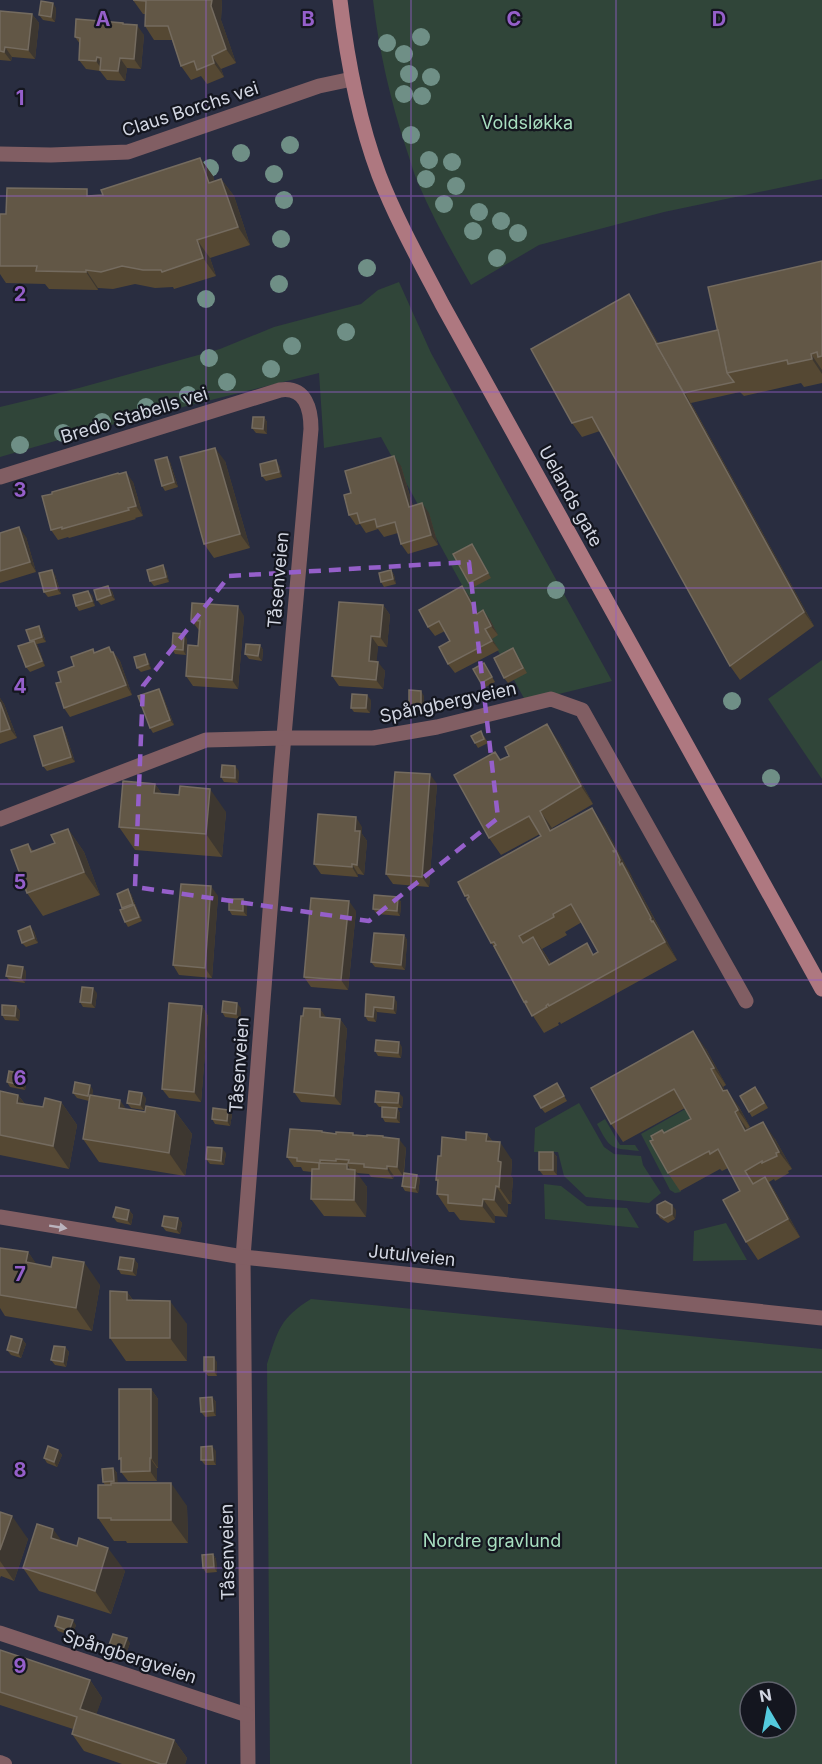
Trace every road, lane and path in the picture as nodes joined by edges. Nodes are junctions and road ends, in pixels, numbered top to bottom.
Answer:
1 (340, 0) edge
2 (352, 79) junction
3 (0, 154) edge
4 (280, 390) joint
5 (0, 477) edge
6 (284, 738) junction
7 (0, 819) edge
8 (822, 989) edge
9 (746, 1001) dead end
10 (0, 1217) edge
11 (243, 1257) junction
12 (822, 1318) edge
13 (0, 1633) edge
14 (247, 1715) junction
15 (0, 1762) edge
16 (5, 1764) edge
17 (248, 1764) edge

1 - 2 street, Uelands gate
2 - 3 street, Claus Borchs vei
2 - 8 street, Uelands gate
4 - 5 street, Bredo Stabells vei
4 - 6 street, Tåsenveien
6 - 7 street, Spångbergveien
6 - 9 street, Spångbergveien
6 - 11 street, Tåsenveien
10 -> 11 street, Jutulveien
11 - 12 street, Jutulveien
11 - 14 street, Tåsenveien
13 - 14 street, Spångbergveien
14 - 17 street, Tåsenveien
15 - 16 lane

